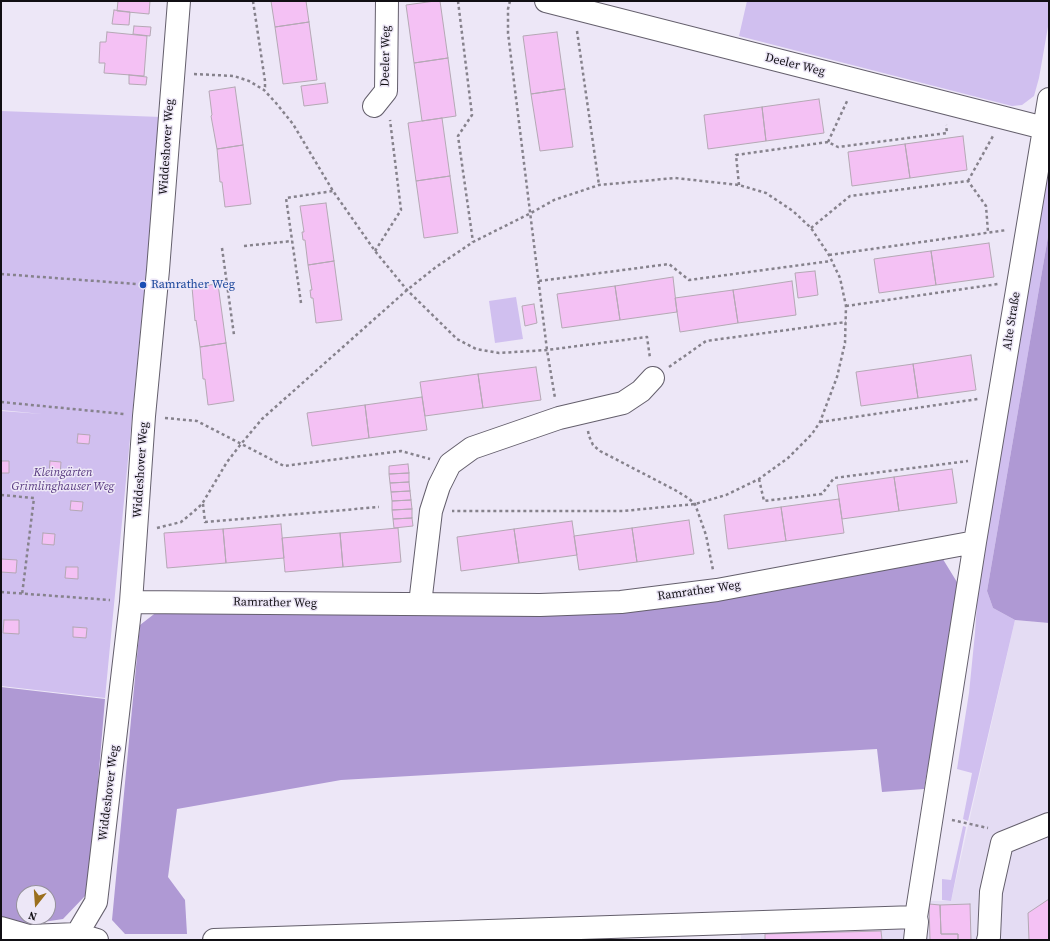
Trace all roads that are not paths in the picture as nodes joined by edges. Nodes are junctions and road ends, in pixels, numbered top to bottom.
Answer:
1 (179, 1) edge
2 (387, 1) edge
3 (546, 1) edge
4 (380, 98) road end
5 (1049, 99) edge
6 (1044, 128) junction
7 (653, 378) road end
8 (975, 542) junction
9 (131, 602) junction
10 (420, 604) junction
11 (1049, 824) edge
12 (916, 917) junction
13 (1, 928) edge
14 (87, 937) edge
15 (214, 940) edge
16 (915, 940) edge
17 (988, 940) edge

1 - 9 street, Widdeshover Weg
2 - 4 street, Deeler Weg
3 - 6 street, Deeler Weg
5 - 6 street, Alte Straße
6 - 8 street, Alte Straße
7 - 10 street
8 - 10 street, Ramrather Weg
8 - 12 street, Alte Straße
9 - 10 street, Ramrather Weg
9 - 14 street, Widdeshover Weg
11 - 17 street
12 - 15 street
12 - 16 street, Alte Straße
13 - 14 street

